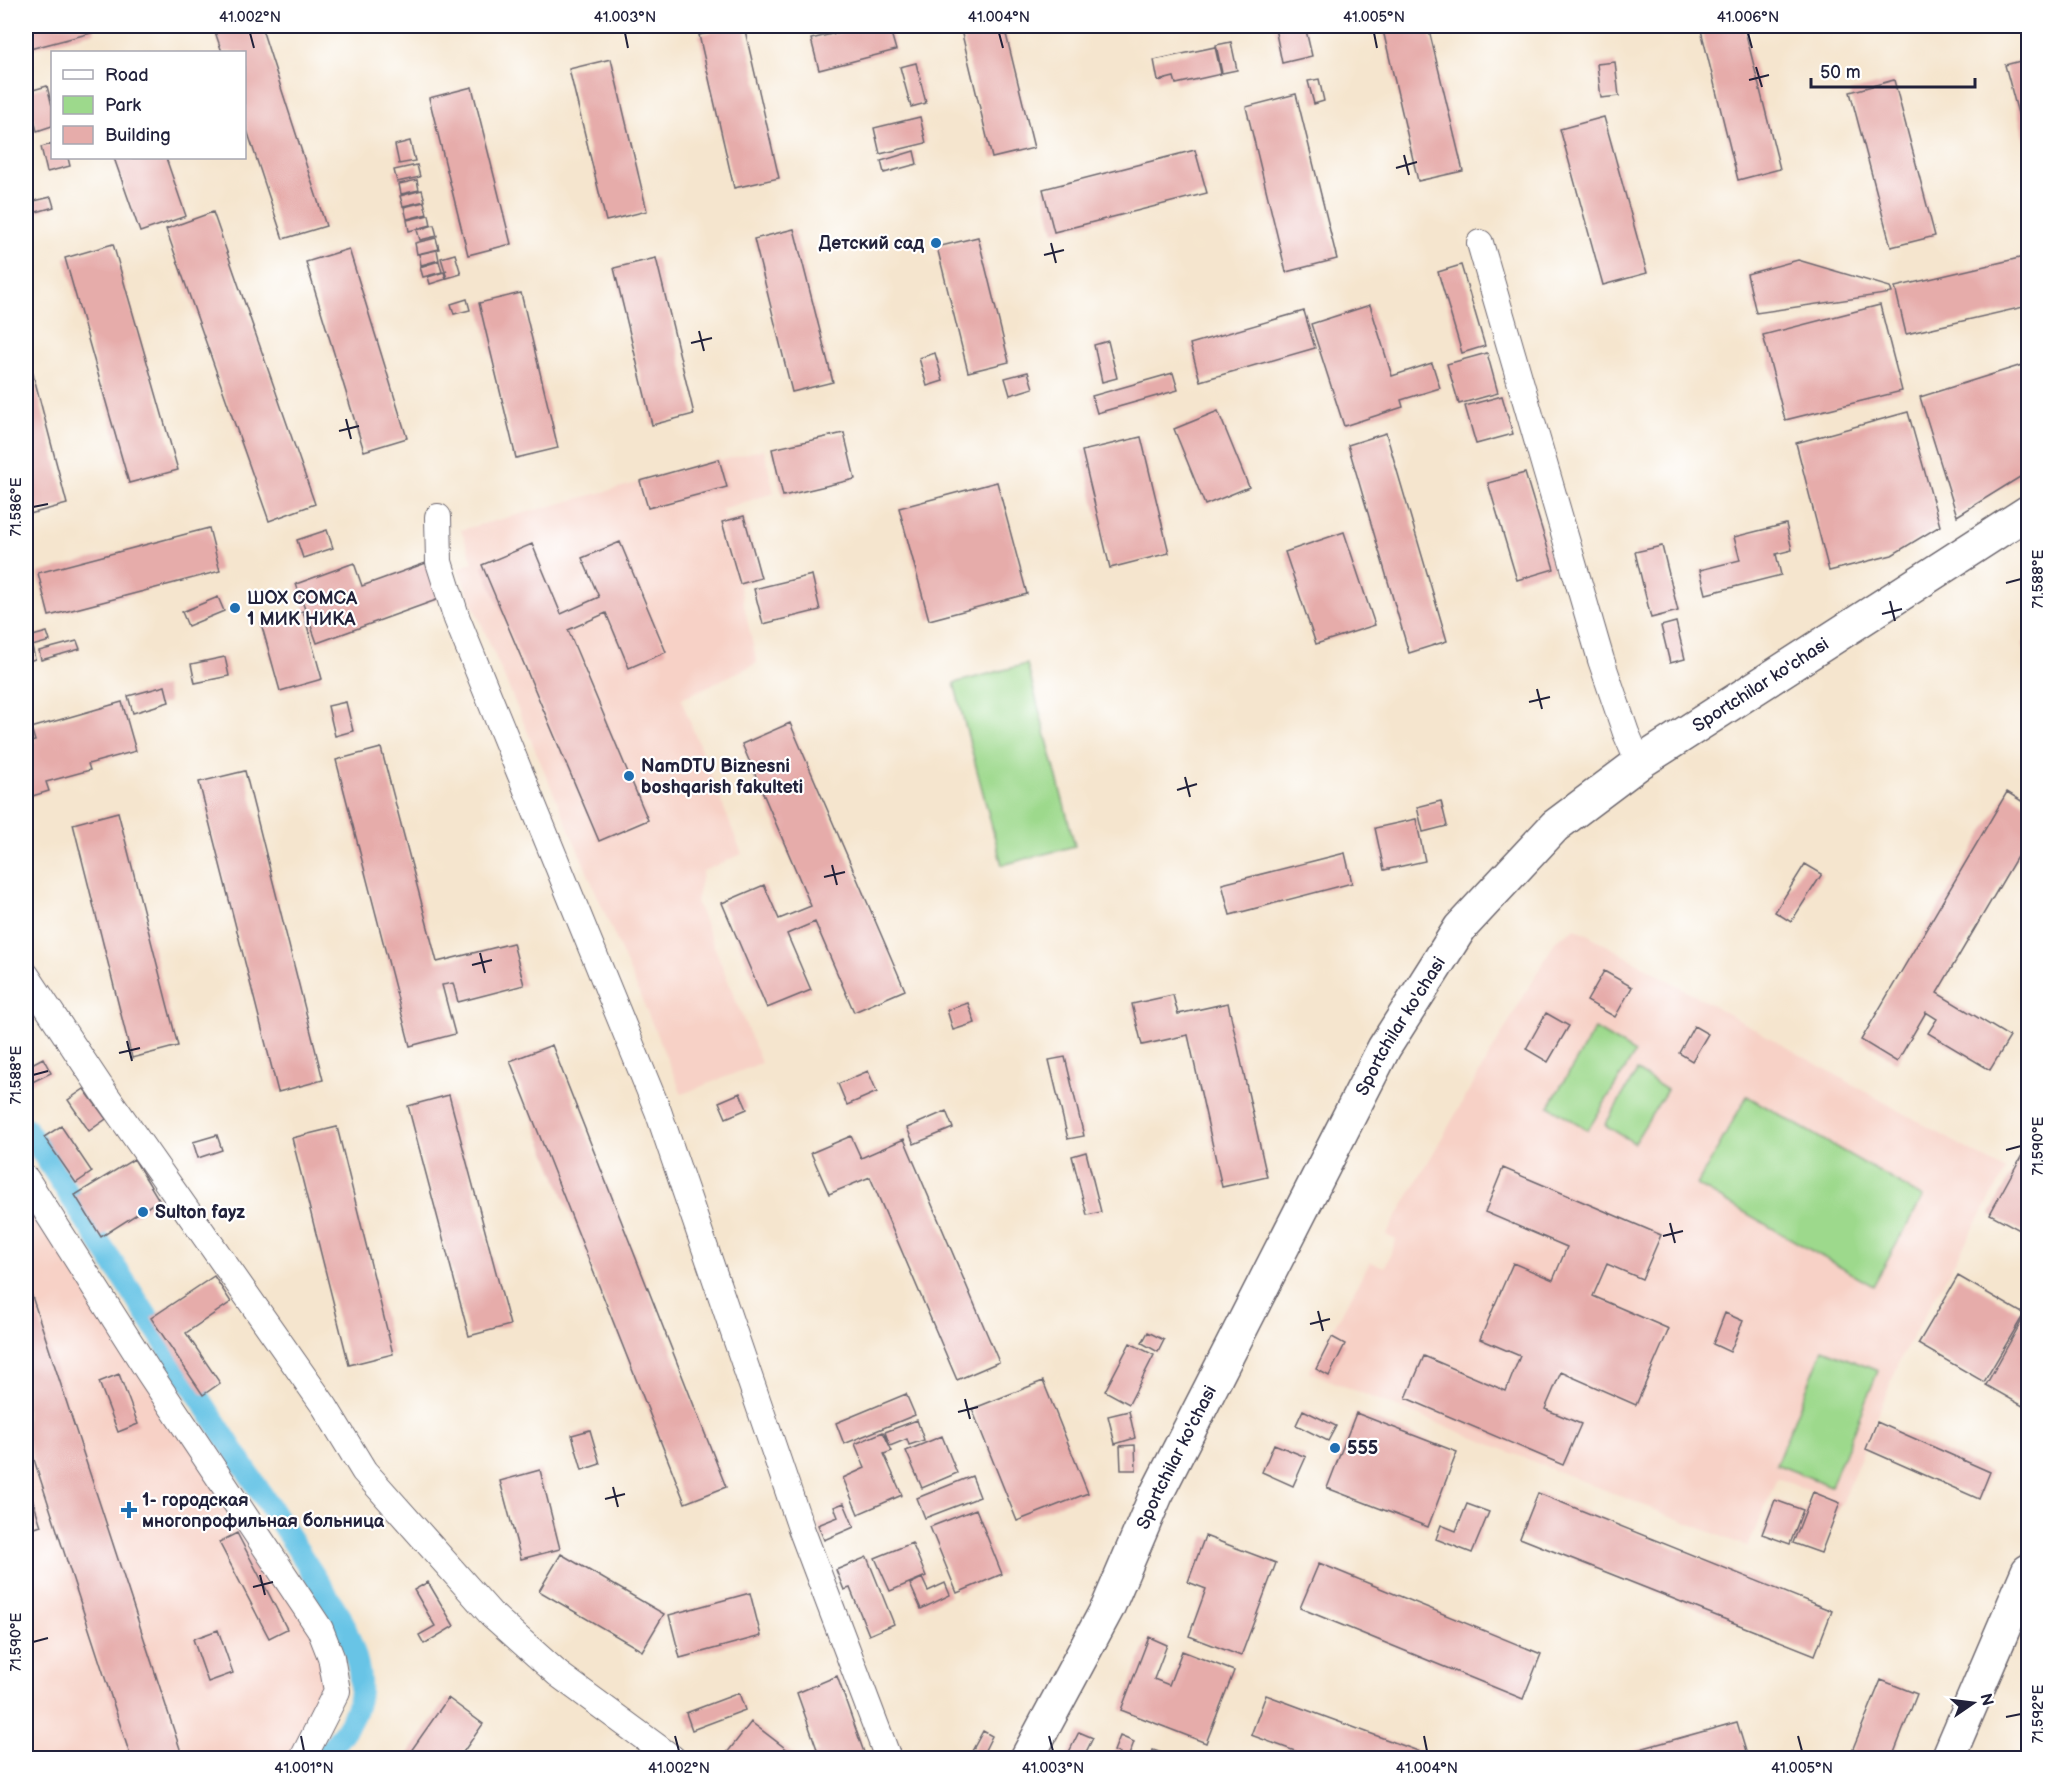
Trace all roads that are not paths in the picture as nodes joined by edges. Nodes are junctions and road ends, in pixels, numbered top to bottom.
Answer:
1 (1480, 243) dead end
2 (2028, 512) edge
3 (438, 517) dead end
4 (1640, 763) junction
5 (26, 975) edge
6 (26, 1179) edge
7 (2028, 1571) edge
8 (303, 1758) edge
9 (672, 1758) edge
10 (888, 1758) edge
11 (1027, 1758) edge
12 (1948, 1758) edge

1 - 4 street
2 - 4 street, Sportchilar ko'chasi
3 - 10 street
4 - 11 street, Sportchilar ko'chasi
5 - 9 street
6 - 8 street
7 - 12 street

